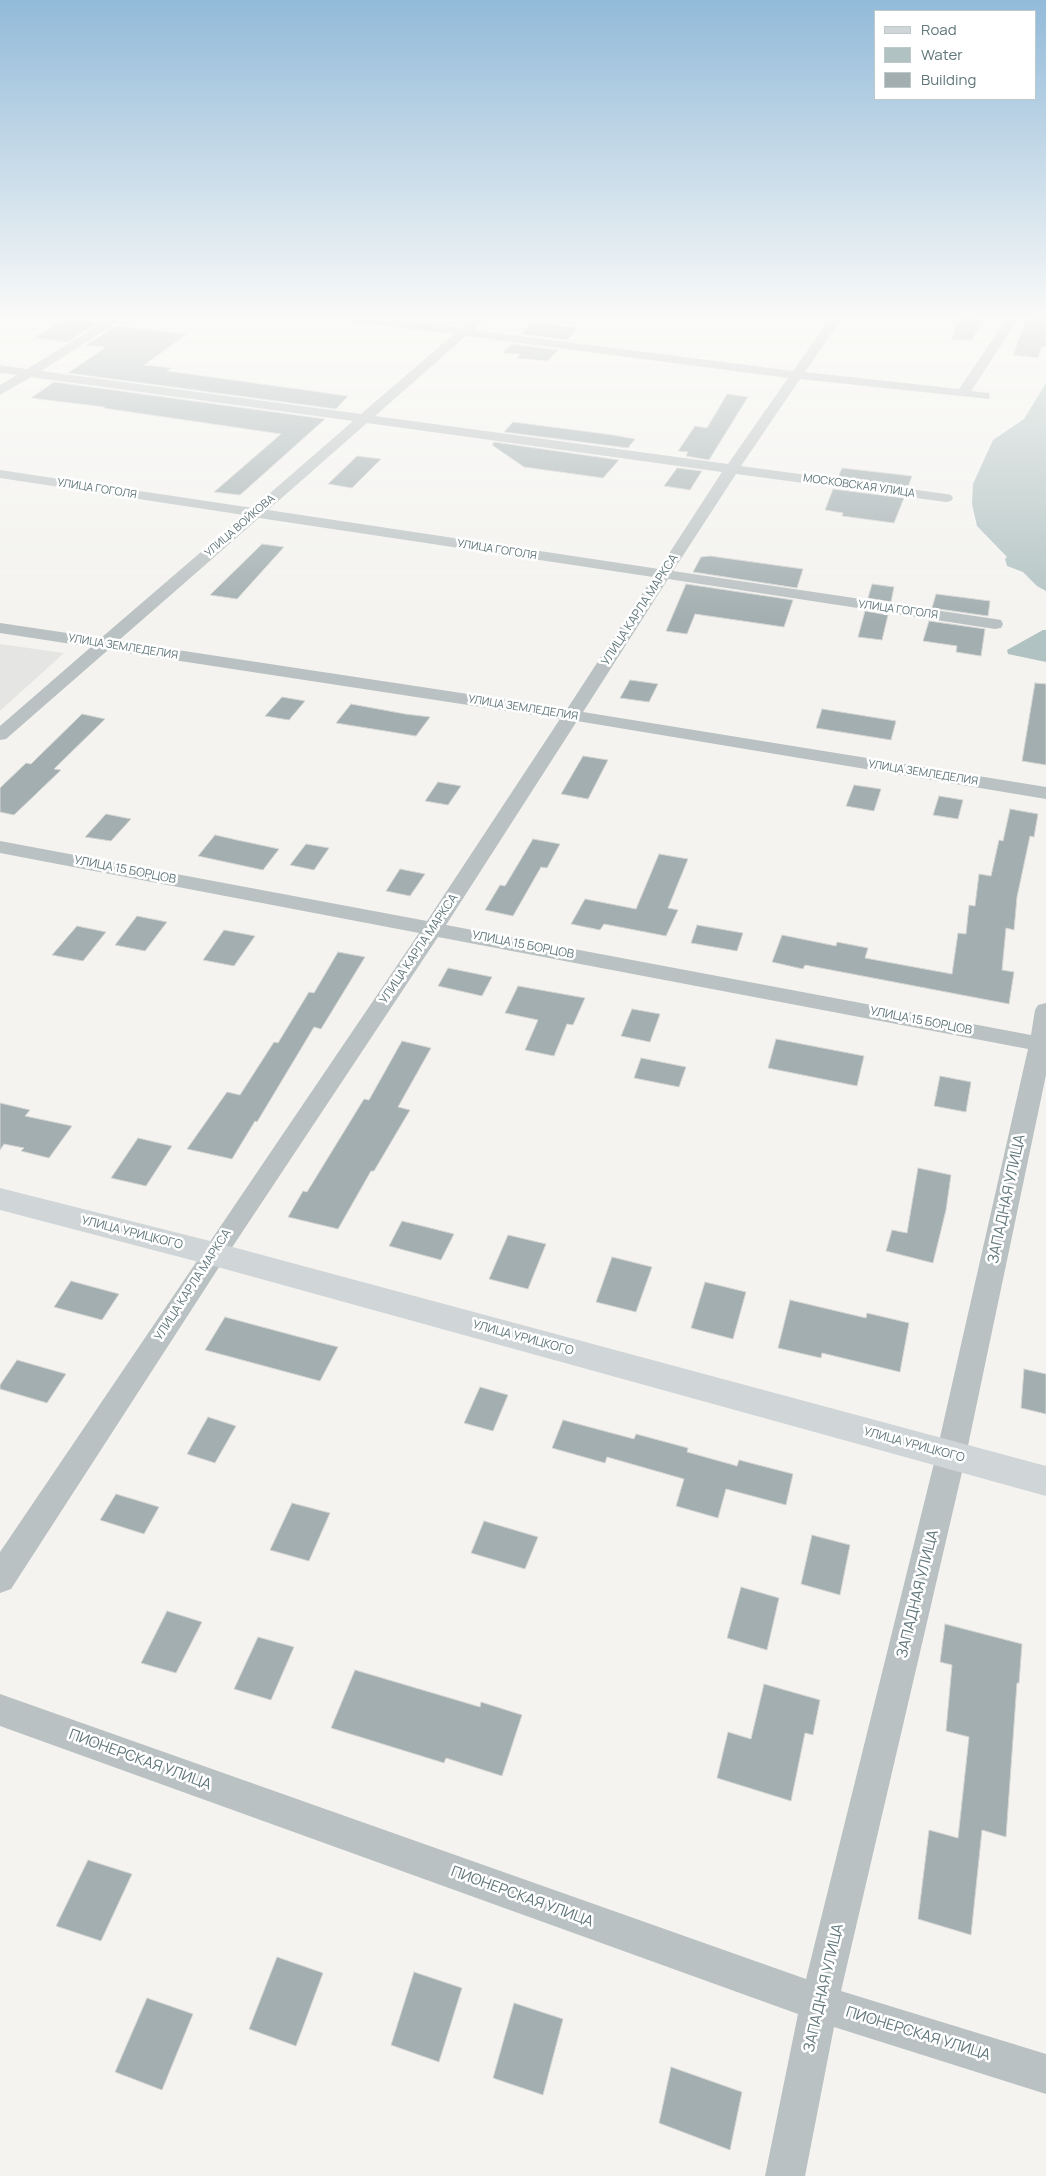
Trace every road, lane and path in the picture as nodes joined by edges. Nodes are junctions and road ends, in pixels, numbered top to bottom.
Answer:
1 (362, 420) edge
2 (375, 420) edge
3 (764, 420) edge
4 (732, 468) junction
5 (0, 474) edge
6 (946, 498) dead end
7 (255, 513) junction
8 (662, 575) junction
9 (995, 624) dead end
10 (0, 628) edge
11 (104, 644) junction
12 (571, 715) junction
13 (0, 735) edge
14 (1046, 793) edge
15 (0, 847) edge
16 (434, 927) junction
17 (1046, 1010) edge
18 (1043, 1044) edge
19 (0, 1199) edge
20 (214, 1254) junction
21 (951, 1455) junction
22 (1046, 1481) edge
23 (0, 1579) edge
24 (0, 1710) edge
25 (819, 2003) junction
26 (1046, 2074) edge
27 (785, 2176) edge

1 - 7 street, УЛИЦА ВОЙКОВА
2 - 4 street, МОСКОВСКАЯ УЛИЦА
3 - 4 street, УЛИЦА КАРЛА МАРКСА
4 - 6 street, МОСКОВСКАЯ УЛИЦА
4 - 8 street, УЛИЦА КАРЛА МАРКСА
5 - 7 street, УЛИЦА ГОГОЛЯ
7 - 8 street, УЛИЦА ГОГОЛЯ
7 - 11 street, УЛИЦА ВОЙКОВА
8 - 9 street, УЛИЦА ГОГОЛЯ
8 - 12 street, УЛИЦА КАРЛА МАРКСА
10 - 11 street, УЛИЦА ЗЕМЛЕДЕЛИЯ
11 - 12 street, УЛИЦА ЗЕМЛЕДЕЛИЯ
11 - 13 street, УЛИЦА ВОЙКОВА
12 - 14 street, УЛИЦА ЗЕМЛЕДЕЛИЯ
12 - 16 street, УЛИЦА КАРЛА МАРКСА
15 - 16 street, УЛИЦА 15 БОРЦОВ
16 - 18 street, УЛИЦА 15 БОРЦОВ
16 - 20 street, УЛИЦА КАРЛА МАРКСА
17 - 18 street, ЗАПАДНАЯ УЛИЦА
18 - 21 street, ЗАПАДНАЯ УЛИЦА
19 - 20 street, УЛИЦА УРИЦКОГО
20 - 21 street, УЛИЦА УРИЦКОГО
20 - 23 street, УЛИЦА КАРЛА МАРКСА
21 - 22 street, УЛИЦА УРИЦКОГО
21 - 25 street, ЗАПАДНАЯ УЛИЦА
24 - 25 street, ПИОНЕРСКАЯ УЛИЦА
25 - 26 street, ПИОНЕРСКАЯ УЛИЦА
25 - 27 street, ЗАПАДНАЯ УЛИЦА

